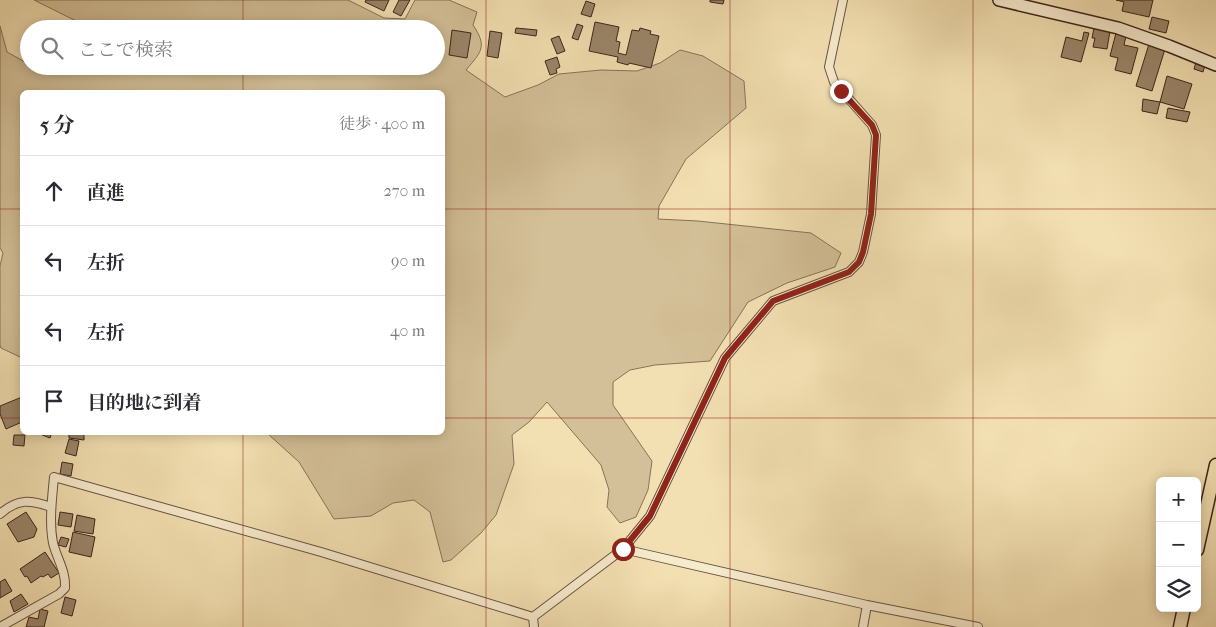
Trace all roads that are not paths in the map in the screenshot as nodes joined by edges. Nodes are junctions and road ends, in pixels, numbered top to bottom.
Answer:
1 (843, 0) edge
2 (1003, 1) edge
3 (1216, 65) edge
4 (1216, 465) edge
5 (51, 507) junction
6 (0, 514) edge
7 (1201, 532) edge
8 (623, 549) junction
9 (867, 605) junction
10 (1183, 612) edge
11 (533, 617) junction
12 (0, 627) edge
13 (534, 627) edge
14 (863, 627) edge
15 (978, 627) edge
16 (1180, 627) edge

1 - 8 street
2 - 3 main road
4 - 7 main road
5 - 6 street
5 - 11 street
5 - 12 street
8 - 9 street
8 - 11 street
9 - 14 street
9 - 15 street
10 - 16 main road
11 - 13 street

